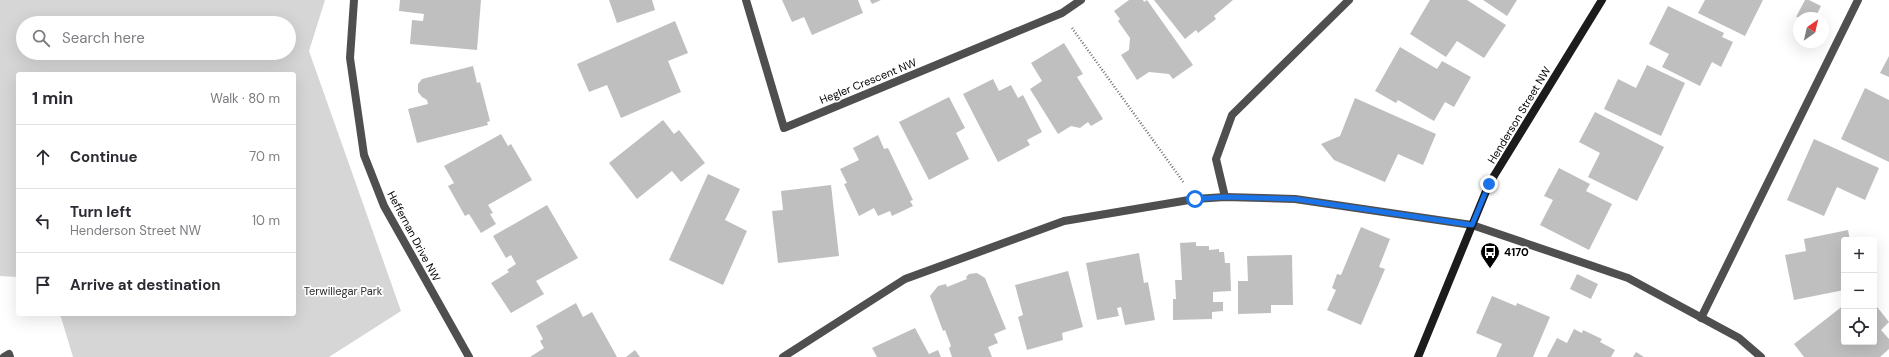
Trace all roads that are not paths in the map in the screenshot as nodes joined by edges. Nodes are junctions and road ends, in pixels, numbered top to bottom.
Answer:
1 (354, 0) edge
2 (746, 0) edge
3 (1081, 0) edge
4 (1349, 0) edge
5 (1602, 0) edge
6 (1858, 0) edge
7 (1225, 197) junction
8 (1472, 225) junction
9 (1701, 318) junction
10 (4, 357) edge
11 (10, 357) edge
12 (469, 357) edge
13 (783, 357) edge
14 (1418, 357) edge
15 (1761, 357) edge

1 - 12 street, Heffernan Drive NW
2 - 3 street, Hegler Crescent NW
4 - 7 street
5 - 8 street, Henderson Street NW
6 - 9 street
7 - 8 street
7 - 13 street
8 - 9 street
8 - 14 street, Henderson Street NW
9 - 15 street
10 - 11 street

